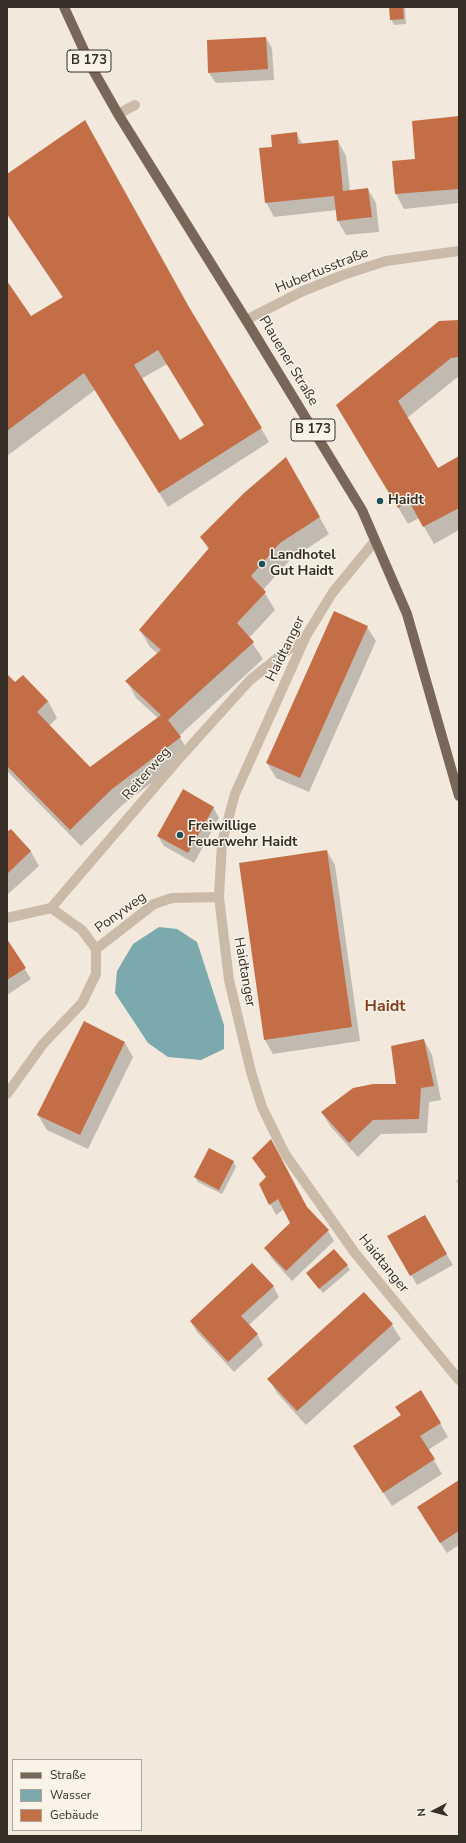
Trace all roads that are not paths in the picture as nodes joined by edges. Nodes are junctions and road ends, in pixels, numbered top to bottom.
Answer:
1 (64, 7) edge
2 (135, 105) dead end
3 (118, 114) junction
4 (459, 251) edge
5 (246, 320) junction
6 (375, 541) junction
7 (306, 636) junction
8 (459, 796) edge
9 (219, 897) junction
10 (51, 908) junction
11 (7, 918) edge
12 (96, 949) junction
13 (7, 1094) edge
14 (459, 1380) edge

1 - 3 main road, Plauener Straße / B 173
2 - 3 street
3 - 5 main road, Plauener Straße / B 173
4 - 5 street, Hubertusstraße
5 - 6 main road, Plauener Straße / B 173
6 - 7 street, Haidtanger
6 - 8 main road, Plauener Straße / B 173
7 - 9 street, Haidtanger
7 - 10 street, Reiterweg
9 - 12 street, Ponyweg
9 - 14 street, Haidtanger
10 - 11 street
10 - 12 street
12 - 13 street, Ponyweg

